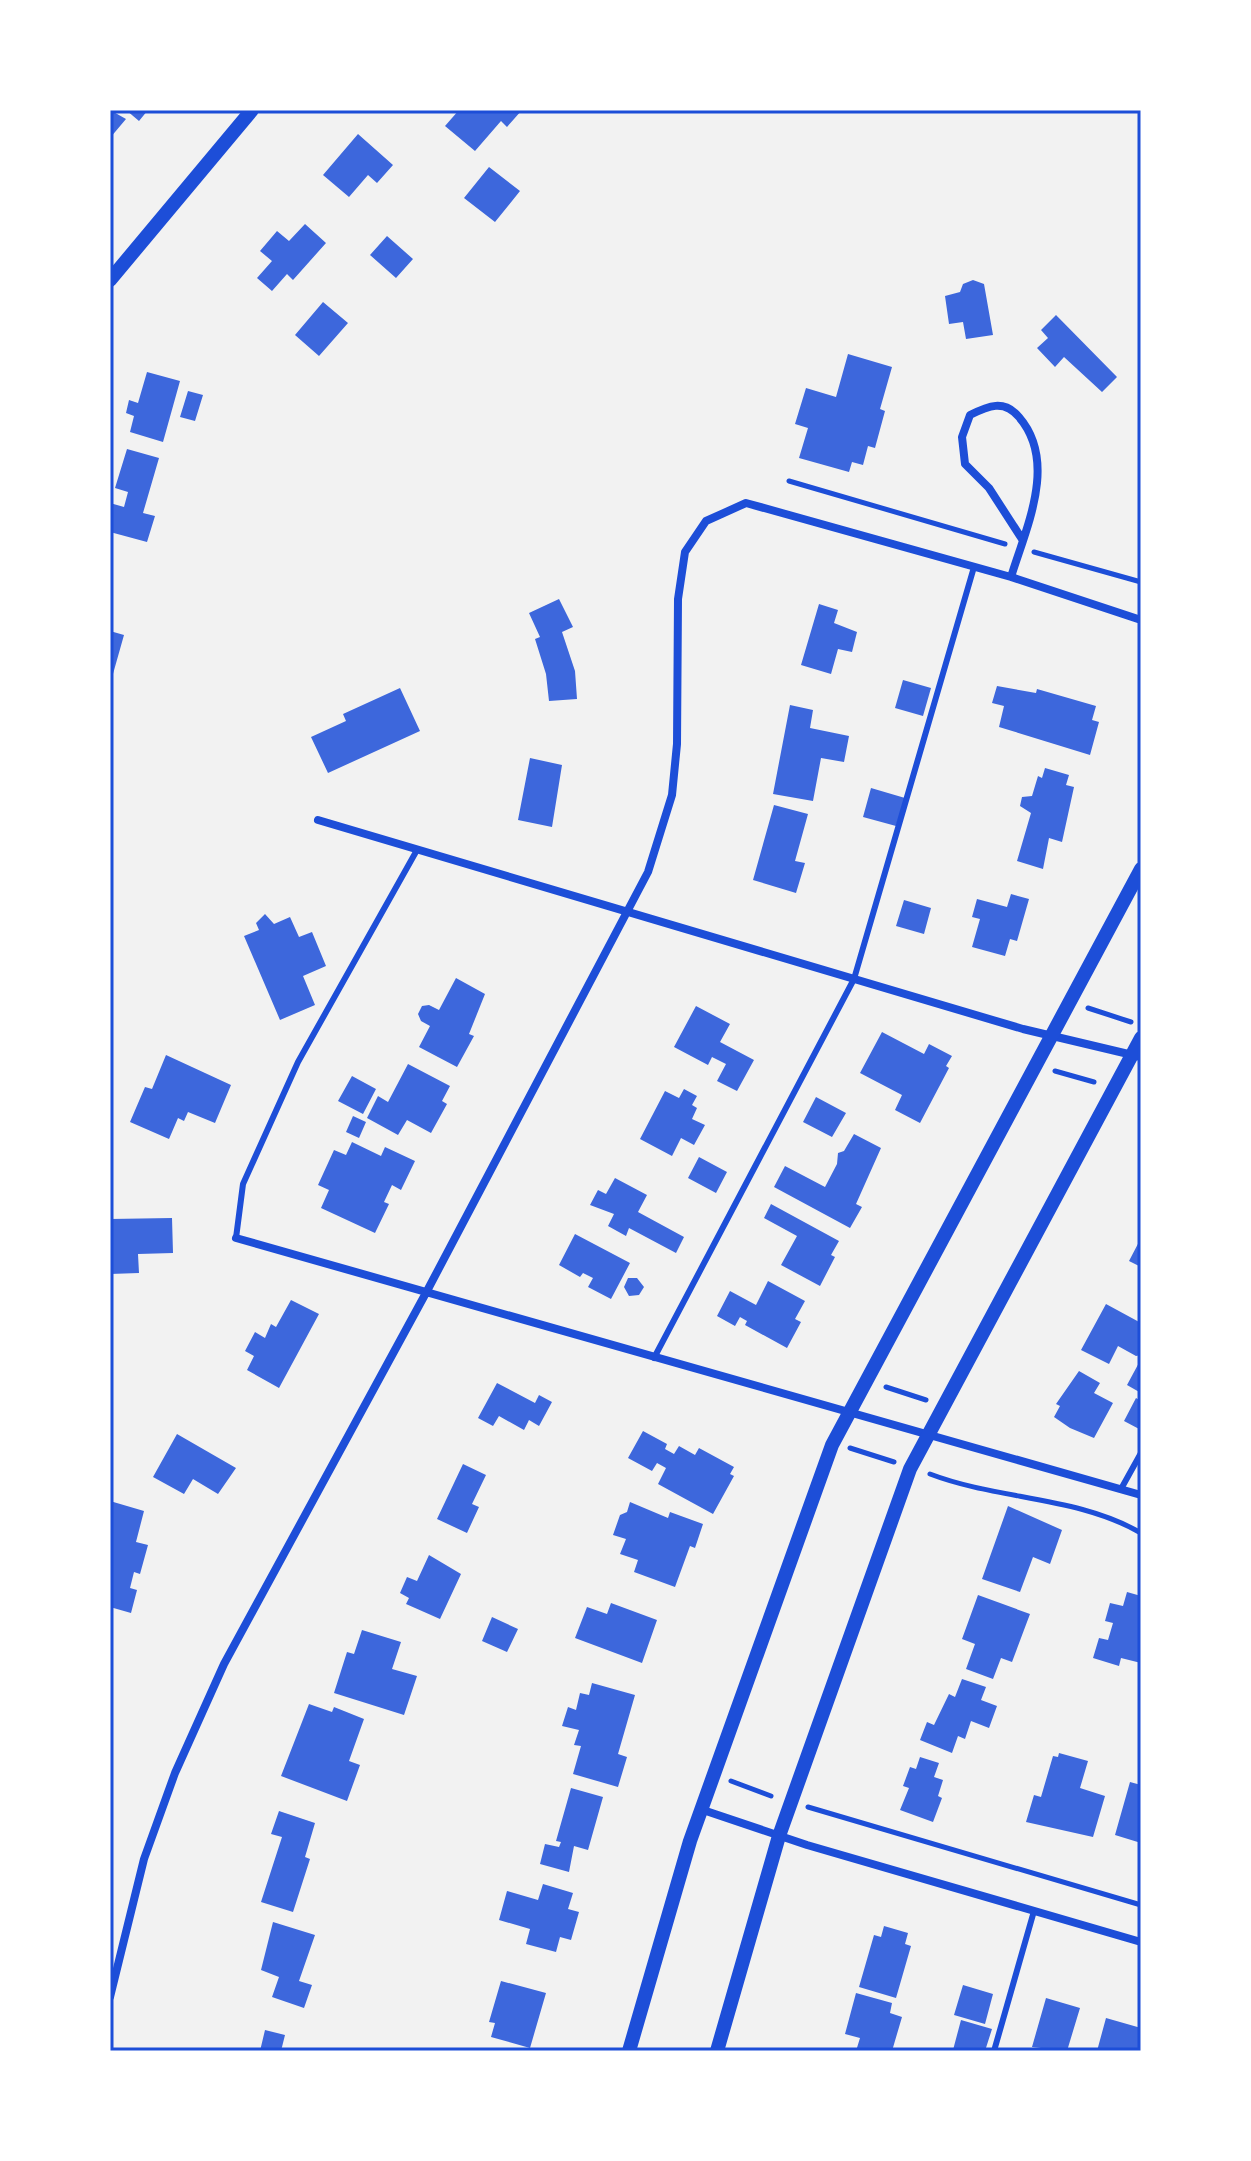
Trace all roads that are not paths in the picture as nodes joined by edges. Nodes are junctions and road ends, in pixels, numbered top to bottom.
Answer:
1 (252, 110) edge
2 (110, 280) edge
3 (1021, 544) junction
4 (974, 567) junction
5 (1011, 577) junction
6 (1141, 620) edge
7 (318, 820) dead end
8 (417, 850) junction
9 (1141, 869) edge
10 (629, 911) junction
11 (854, 979) junction
12 (1053, 1038) junction
13 (1141, 1038) edge
14 (1137, 1056) edge
15 (236, 1238) joint
16 (427, 1291) junction
17 (654, 1358) junction
18 (847, 1413) junction
19 (926, 1436) junction
20 (1141, 1453) edge
21 (1121, 1489) junction
22 (1141, 1495) edge
23 (703, 1810) junction
24 (779, 1836) junction
25 (1034, 1911) junction
26 (1141, 1942) edge
27 (110, 1997) edge
28 (629, 2051) edge
29 (717, 2051) edge
30 (994, 2051) edge

1 - 2 street
3 - 3 street
3 - 5 street
4 - 5 street
4 - 10 street
4 - 11 lane
5 - 6 street
7 - 8 street
8 - 10 street
8 - 15 lane
9 - 12 street
10 - 11 street
10 - 16 street
11 - 12 street
11 - 17 lane
12 - 14 street
12 - 18 street
13 - 14 street
14 - 19 street
15 - 16 street
16 - 17 street
16 - 27 street
17 - 18 street
18 - 19 street
18 - 23 street
19 - 21 street
19 - 24 street
20 - 21 lane
21 - 22 street
23 - 24 street
23 - 28 street
24 - 25 street
24 - 29 street
25 - 26 street
25 - 30 lane

